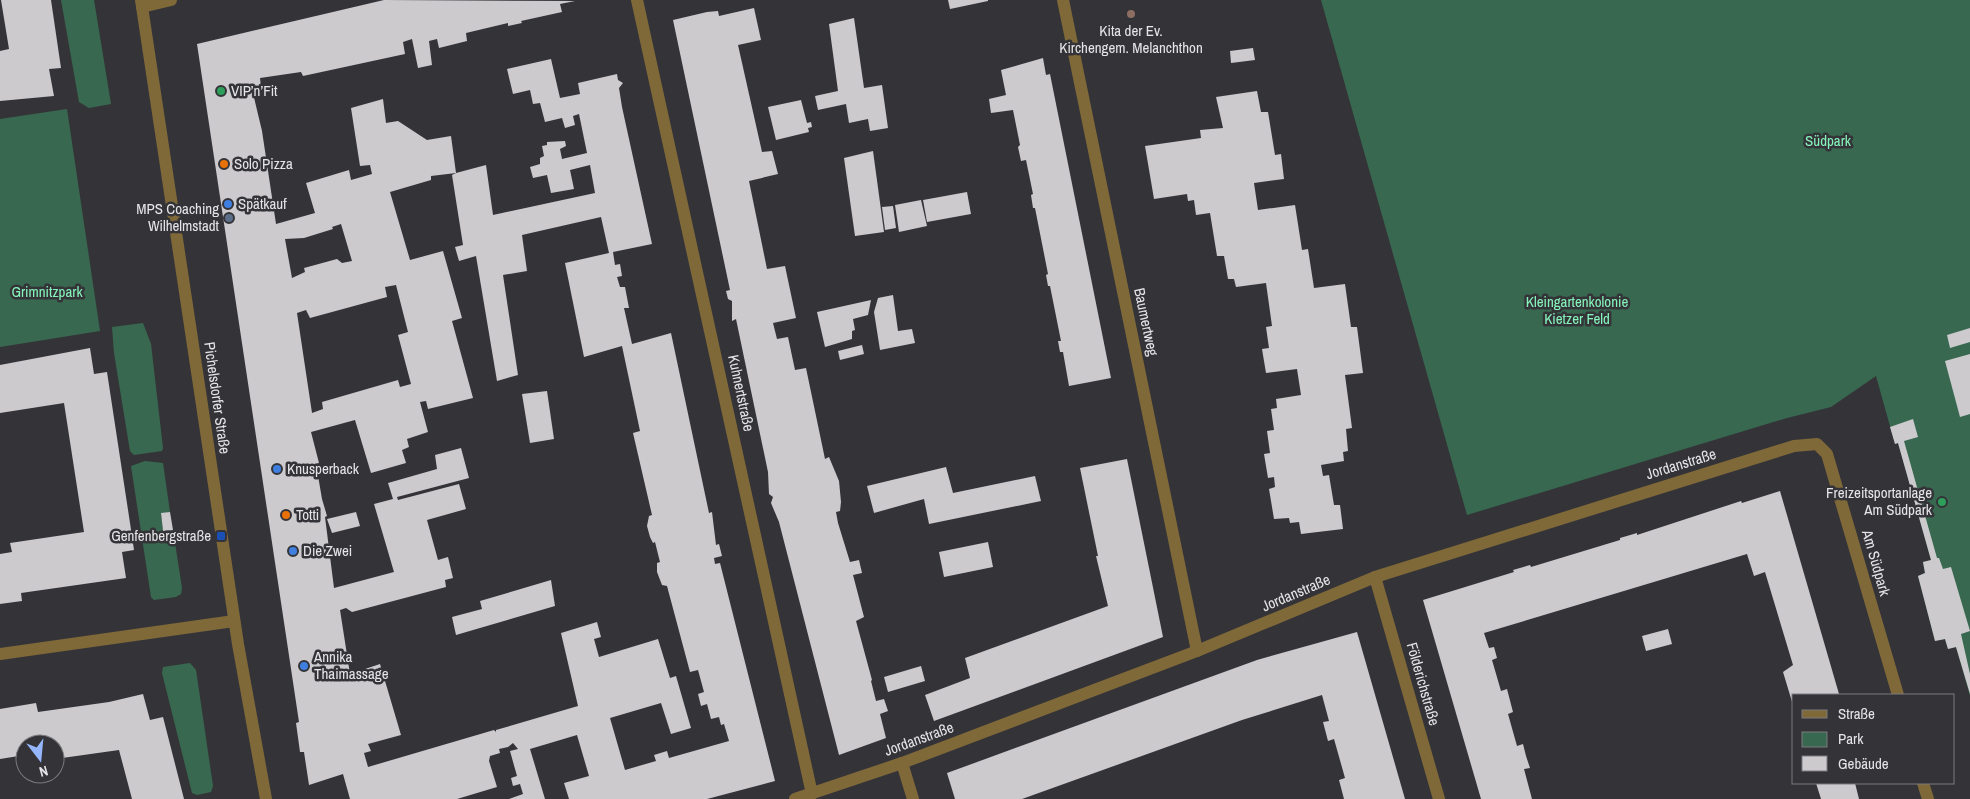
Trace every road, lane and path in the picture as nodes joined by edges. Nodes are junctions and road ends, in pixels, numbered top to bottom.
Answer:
1 (171, 0) edge
2 (637, 0) edge
3 (1063, 0) edge
4 (142, 4) edge
5 (1817, 444) joint
6 (1375, 577) junction
7 (234, 621) junction
8 (1197, 651) junction
9 (0, 654) edge
10 (1898, 694) edge
11 (902, 763) junction
12 (1923, 784) edge
13 (812, 794) junction
14 (266, 799) edge
15 (795, 799) edge
16 (913, 799) edge
17 (1439, 799) edge
18 (1928, 799) edge

1 - 4 street
2 - 13 street, Kuhnertstraße
3 - 8 street, Baumertweg
4 - 7 street, Pichelsdorfer Straße
5 - 6 street, Jordanstraße
5 - 10 street, Am Südpark
6 - 8 street, Jordanstraße
6 - 17 street, Földerichstraße
7 - 9 street
7 - 14 street, Pichelsdorfer Straße
8 - 11 street, Jordanstraße
11 - 13 street, Jordanstraße
11 - 16 street
12 - 18 street
13 - 15 street, Jordanstraße

